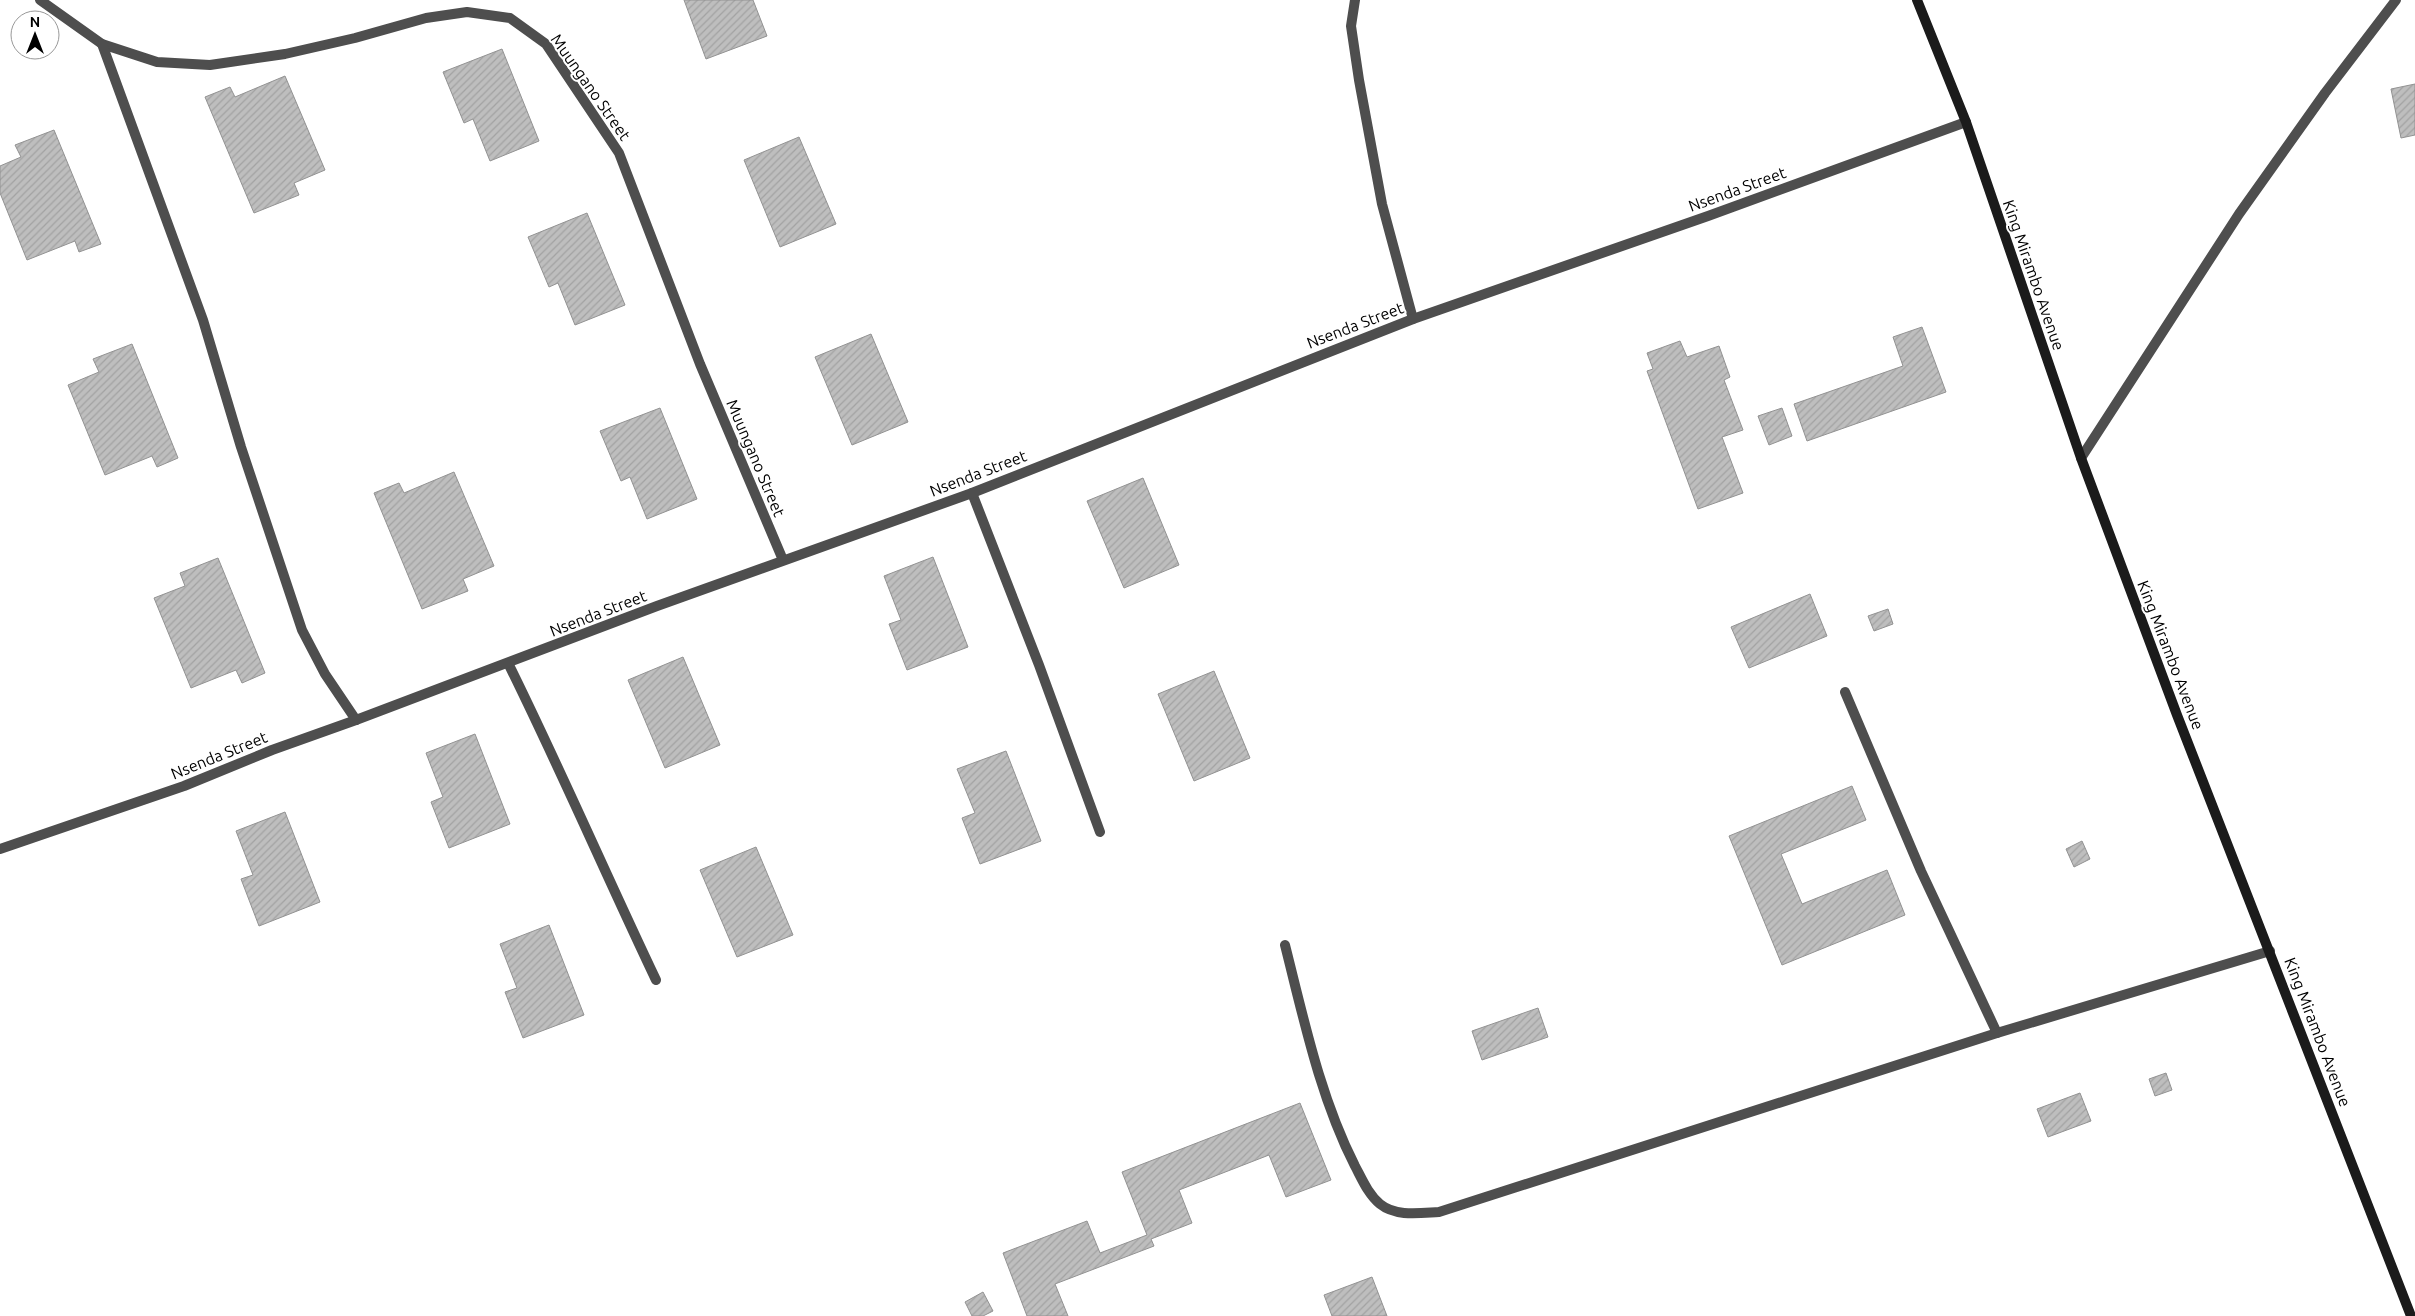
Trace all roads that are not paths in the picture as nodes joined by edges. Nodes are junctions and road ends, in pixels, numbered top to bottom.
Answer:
1 (40, 0) edge
2 (1355, 0) edge
3 (1917, 0) edge
4 (2396, 0) edge
5 (102, 44) junction
6 (1966, 122) junction
7 (1413, 319) junction
8 (2081, 458) junction
9 (972, 493) junction
10 (783, 560) junction
11 (508, 663) junction
12 (1845, 692) dead end
13 (356, 720) junction
14 (1100, 832) dead end
15 (0, 849) edge
16 (1285, 945) dead end
17 (2270, 951) junction
18 (656, 980) dead end
19 (1997, 1033) junction
20 (2411, 1316) edge

1 - 5 street, Muungano Street
2 - 7 street
3 - 6 main road, King Mirambo Avenue
4 - 8 street
5 - 10 street, Muungano Street
5 - 13 street
6 - 7 street, Nsenda Street
6 - 8 main road, King Mirambo Avenue
7 - 9 street, Nsenda Street
8 - 17 main road, King Mirambo Avenue
9 - 10 street, Nsenda Street
9 - 14 street
10 - 11 street, Nsenda Street
11 - 13 street, Nsenda Street
11 - 18 street
12 - 19 street
13 - 15 street, Nsenda Street
16 - 19 street
17 - 19 street
17 - 20 main road, King Mirambo Avenue

